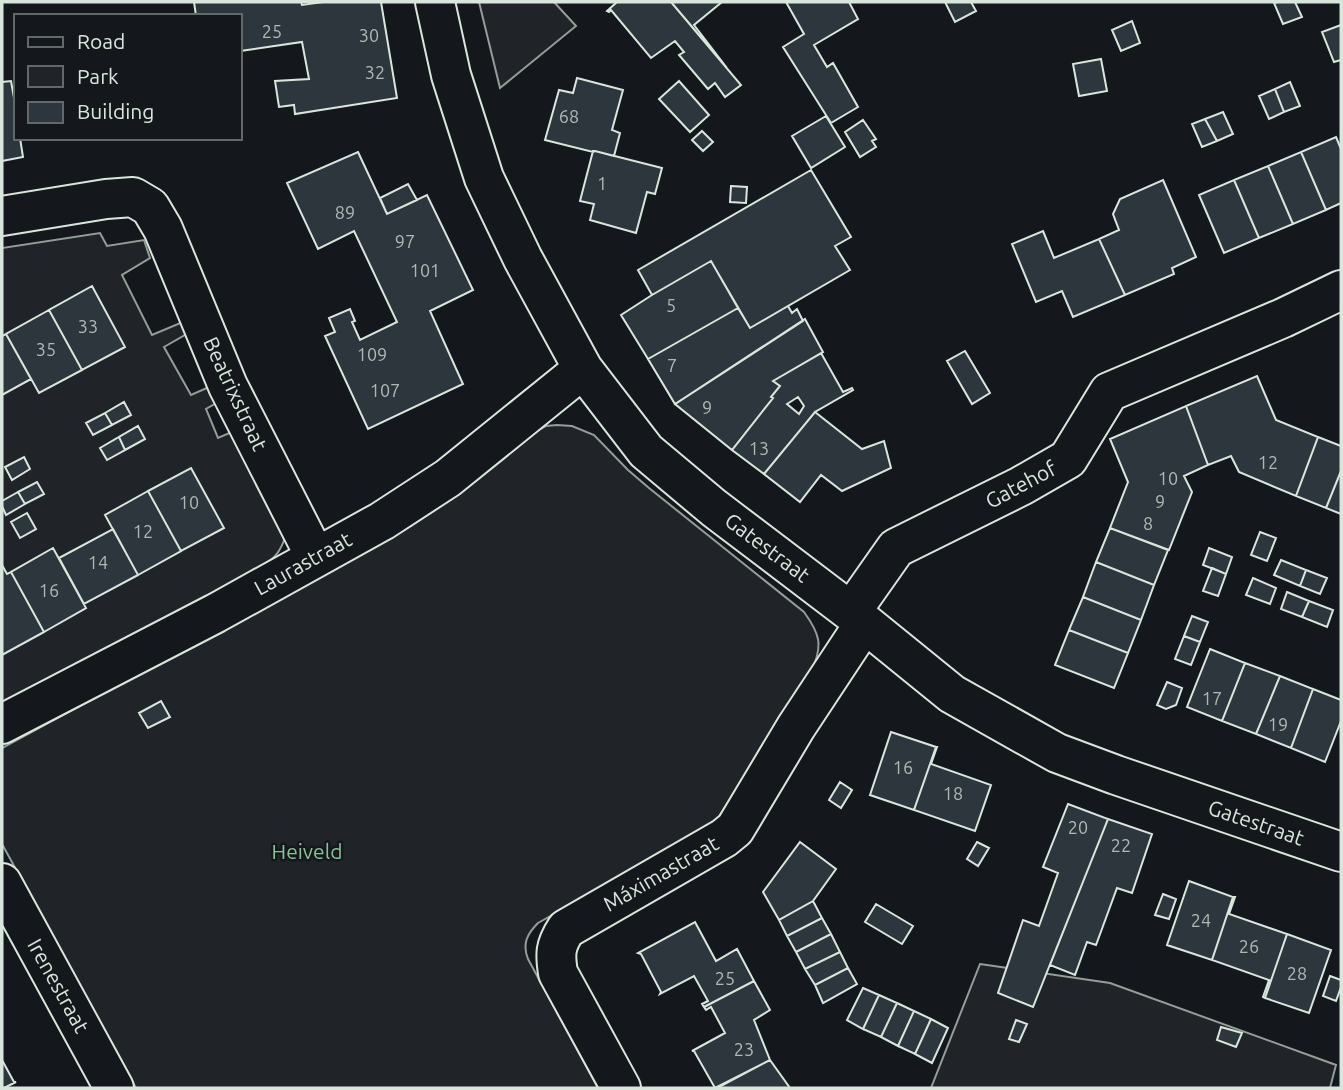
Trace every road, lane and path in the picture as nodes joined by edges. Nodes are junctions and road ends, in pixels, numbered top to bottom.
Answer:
1 (435, 2) edge
2 (2, 216) edge
3 (1341, 290) edge
4 (583, 369) junction
5 (315, 556) junction
6 (858, 618) junction
7 (2, 724) edge
8 (1341, 852) edge
9 (2, 883) edge
10 (114, 1088) edge
11 (621, 1088) edge

1 - 4 street, Gatestraat
2 - 5 street, Beatrixstraat
3 - 6 street, Gatehof
4 - 5 street, Laurastraat
4 - 6 street, Gatestraat
5 - 7 street, Laurastraat
6 - 8 street, Gatestraat
6 - 11 street, Máximastraat
9 - 10 street, Irenestraat

